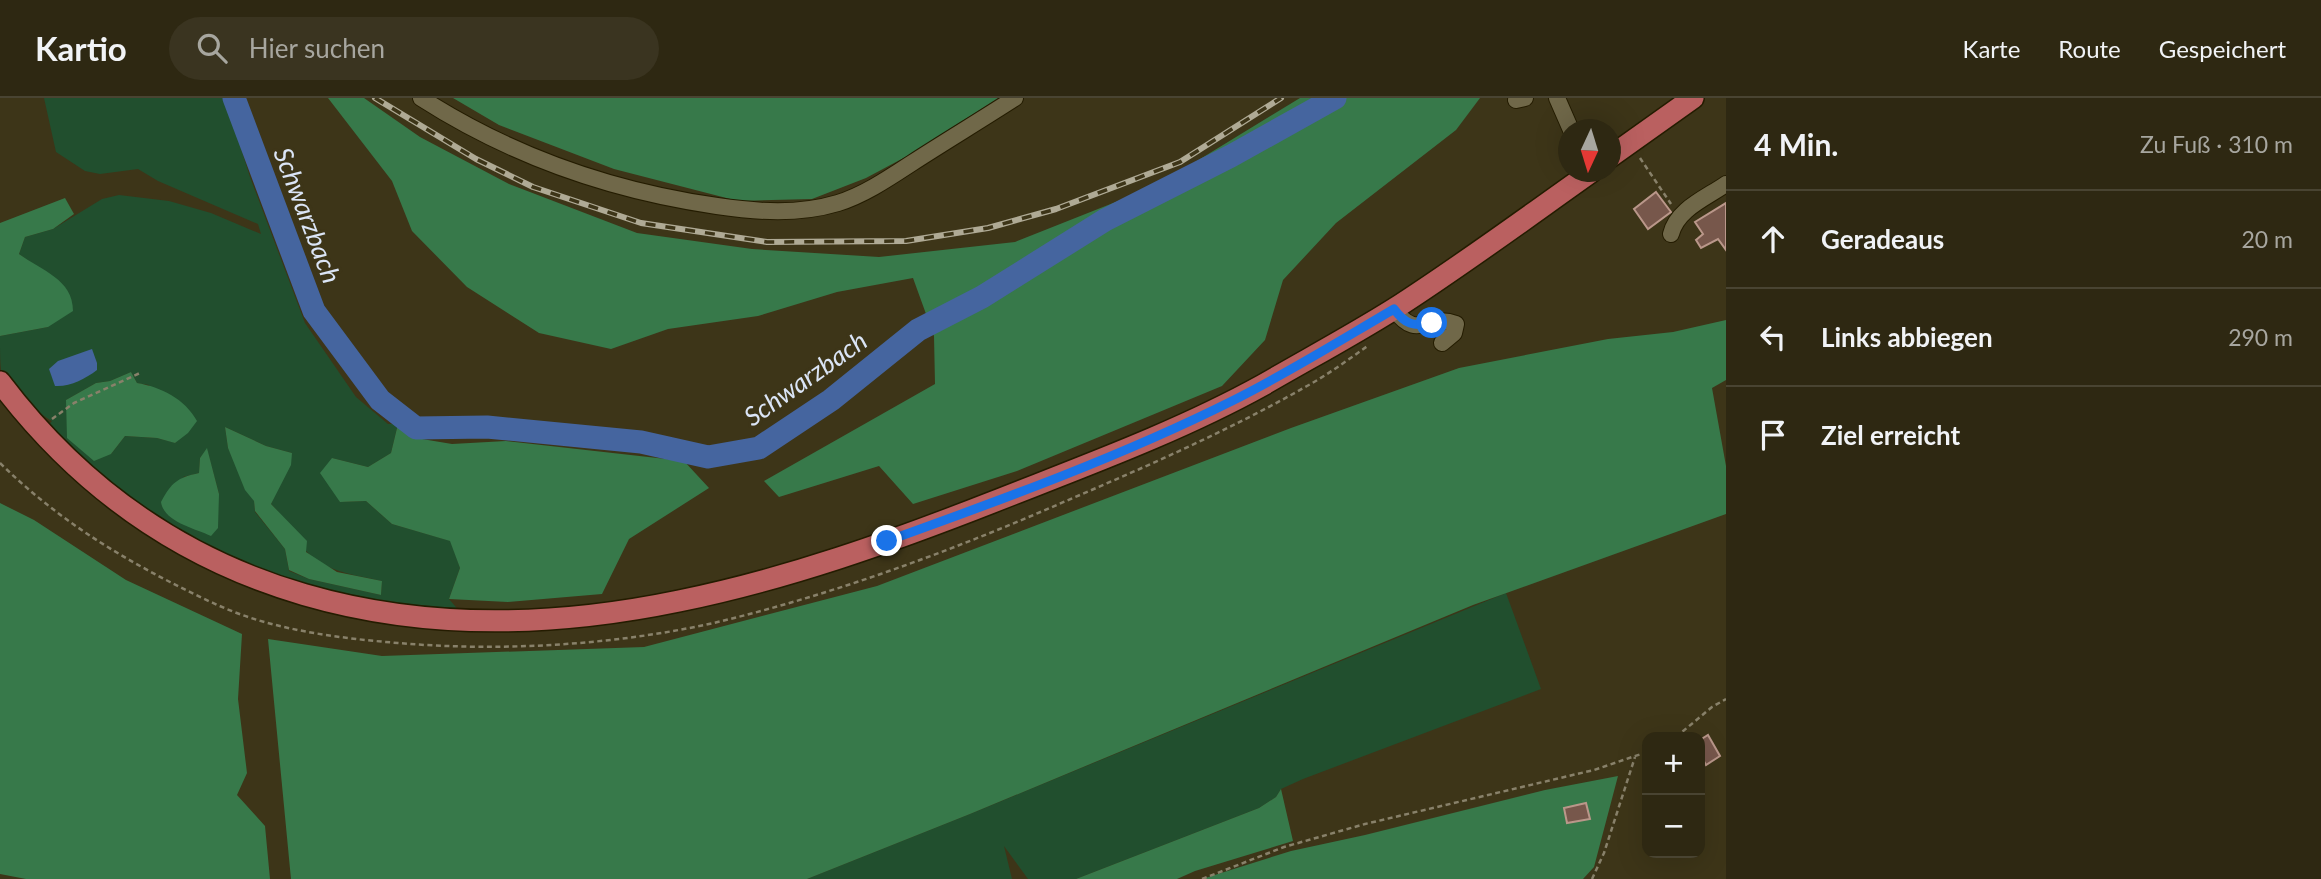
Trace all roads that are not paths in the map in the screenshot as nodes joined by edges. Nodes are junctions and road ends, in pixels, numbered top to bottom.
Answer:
1 (421, 98) edge
2 (1015, 98) edge
3 (1557, 98) edge
4 (1693, 98) edge
5 (1566, 119) edge
6 (1621, 151) edge
7 (1575, 182) edge
8 (1726, 184) edge
9 (1671, 234) dead end
10 (1394, 309) junction
11 (1442, 343) dead end
12 (0, 382) edge

1 - 2 street
3 - 5 street
4 - 6 main road
7 - 10 main road
8 - 9 street
10 - 11 street
10 - 12 main road

